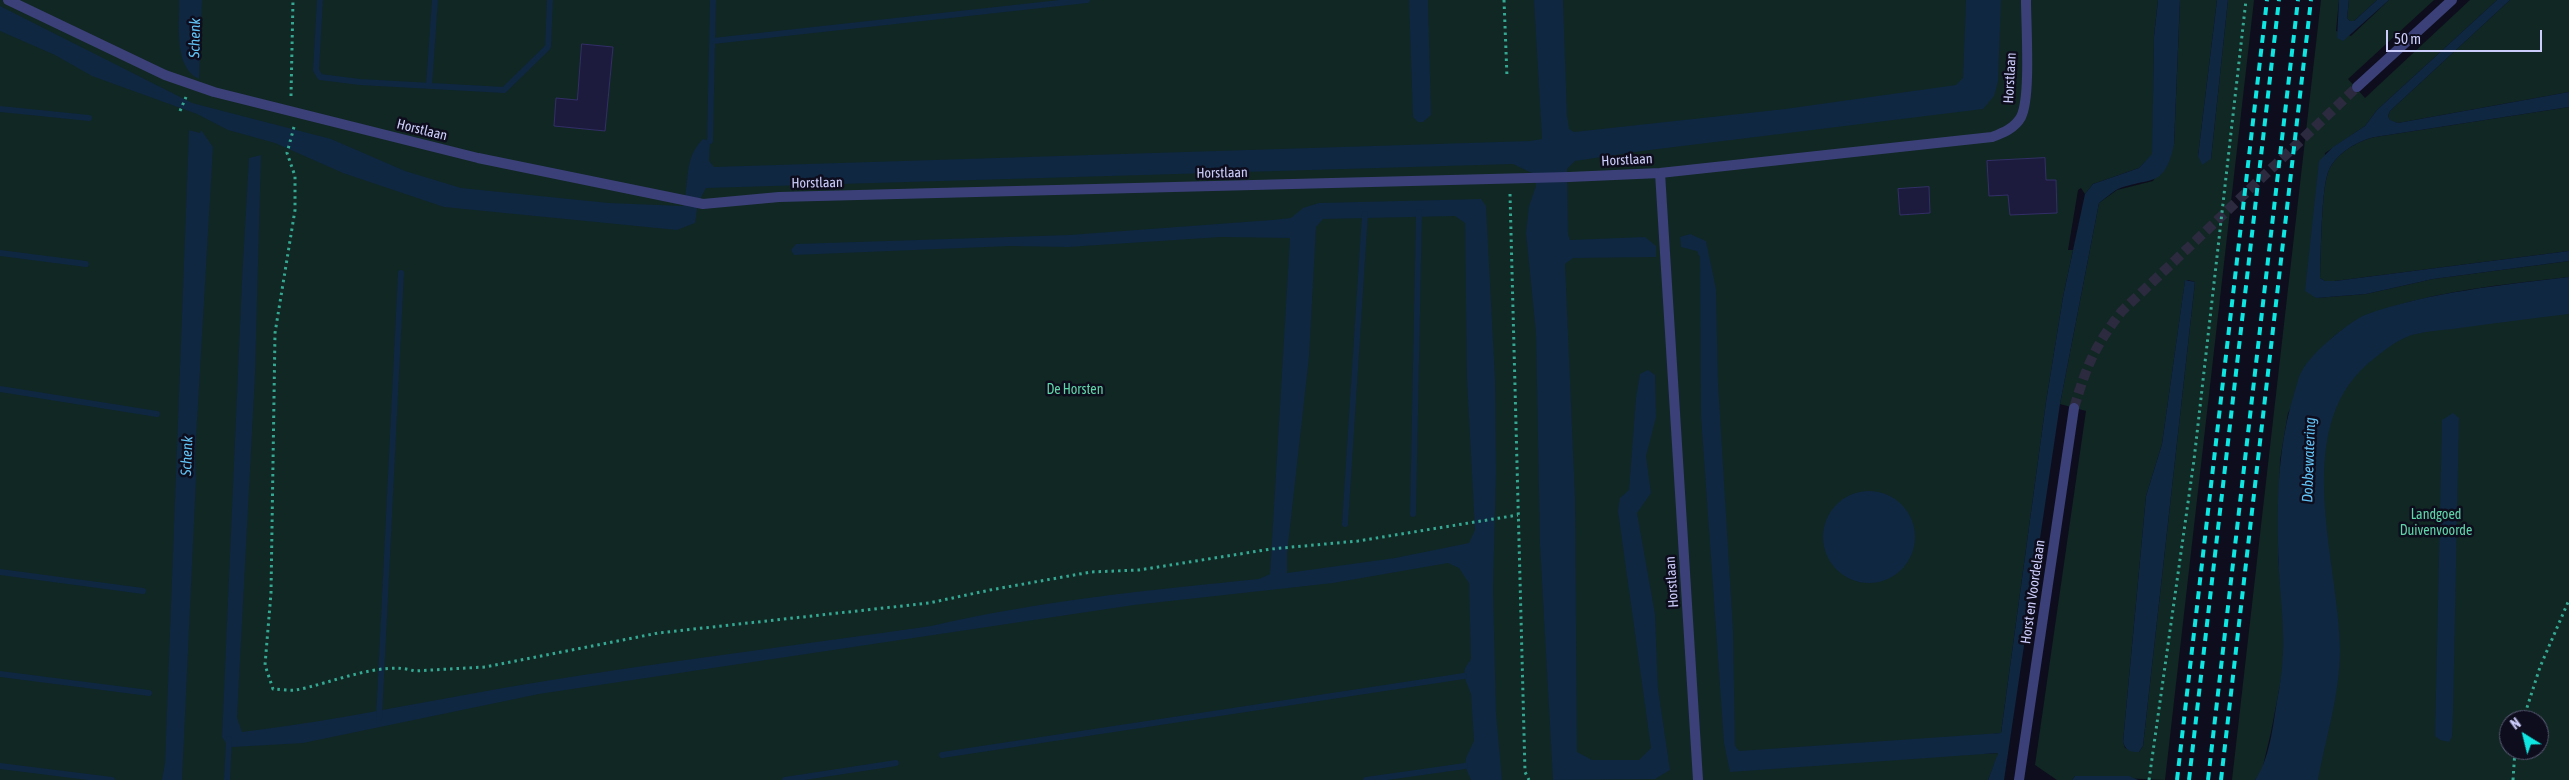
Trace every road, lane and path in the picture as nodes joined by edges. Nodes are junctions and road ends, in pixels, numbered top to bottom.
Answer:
1 (8, 0) edge
2 (293, 0) edge
3 (1504, 0) edge
4 (2026, 0) edge
5 (2246, 0) edge
6 (2452, 0) edge
7 (1507, 78) dead end
8 (2357, 87) tunnel mouth
9 (186, 97) dead end
10 (180, 111) dead end
11 (292, 112) junction
12 (294, 127) dead end
13 (1660, 172) junction
14 (1510, 180) junction
15 (2074, 408) tunnel mouth
16 (1518, 515) junction
17 (2569, 600) edge
18 (2526, 710) edge
19 (2515, 760) edge
20 (1528, 780) edge
21 (1698, 780) edge
22 (2019, 780) edge
23 (2149, 780) edge
24 (2514, 780) edge

1 - 11 street, Horstlaan
2 - 11 path
3 - 7 path
4 - 13 street, Horstlaan
5 - 23 path
6 - 8 street
9 - 10 path
11 - 14 street, Horstlaan
12 - 16 path
13 - 14 street, Horstlaan
13 - 21 street, Horstlaan
14 - 16 path
15 - 22 street, Horst en Voordelaan
16 - 20 path
17 - 18 path
19 - 24 path

